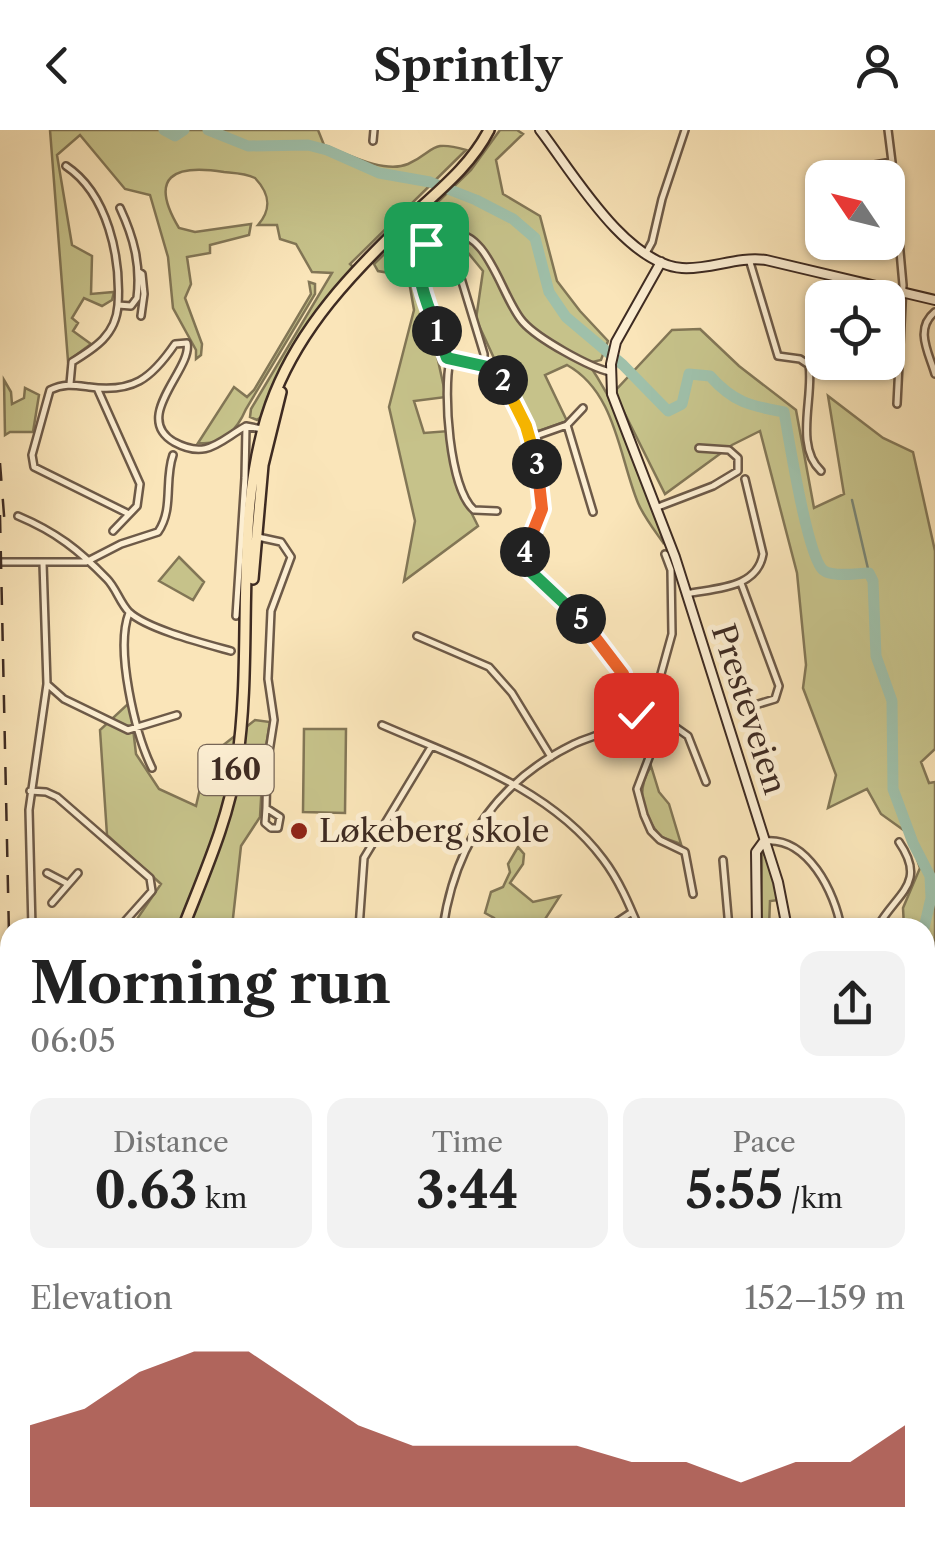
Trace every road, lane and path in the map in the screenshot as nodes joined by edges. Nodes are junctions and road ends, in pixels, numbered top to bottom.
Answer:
1 (374, 130) edge
2 (489, 130) edge
3 (543, 130) edge
4 (686, 130) edge
5 (888, 130) edge
6 (373, 141) dead end
7 (892, 160) edge
8 (66, 166) dead end
9 (120, 208) dead end
10 (646, 253) junction
11 (749, 258) junction
12 (661, 262) junction
13 (139, 272) junction
14 (460, 275) dead end
15 (851, 280) edge
16 (905, 293) edge
17 (935, 300) edge
18 (118, 305) junction
19 (935, 312) edge
20 (141, 316) dead end
21 (450, 360) junction
22 (484, 365) junction
23 (935, 374) edge
24 (610, 376) junction
25 (898, 380) edge
26 (70, 384) junction
27 (97, 388) junction
28 (897, 404) dead end
29 (583, 408) dead end
30 (567, 425) junction
31 (246, 426) junction
32 (267, 431) junction
33 (530, 438) junction
34 (699, 448) dead end
35 (173, 454) dead end
36 (821, 471) dead end
37 (745, 479) dead end
38 (658, 508) junction
39 (497, 510) dead end
40 (593, 512) dead end
41 (129, 514) junction
42 (18, 516) dead end
43 (113, 531) dead end
44 (253, 536) junction
45 (665, 554) dead end
46 (0, 562) edge
47 (86, 562) junction
48 (43, 563) junction
49 (742, 583) junction
50 (686, 594) junction
51 (130, 613) junction
52 (236, 616) dead end
53 (417, 636) dead end
54 (231, 651) dead end
55 (47, 684) junction
56 (742, 709) dead end
57 (651, 710) junction
58 (177, 714) dead end
59 (632, 715) junction
60 (382, 725) dead end
61 (136, 726) junction
62 (432, 746) junction
63 (551, 756) junction
64 (152, 768) dead end
65 (706, 782) dead end
66 (514, 784) junction
67 (30, 792) junction
68 (266, 808) dead end
69 (764, 841) junction
70 (899, 842) dead end
71 (723, 860) dead end
72 (47, 873) dead end
73 (78, 874) dead end
74 (68, 884) junction
75 (693, 894) dead end
76 (52, 902) dead end
77 (632, 912) junction
78 (32, 918) edge
79 (128, 918) edge
80 (187, 918) edge
81 (360, 918) edge
82 (445, 918) edge
83 (623, 918) edge
84 (635, 918) edge
85 (729, 918) edge
86 (757, 918) edge
87 (786, 918) edge
88 (839, 918) edge
89 (884, 918) edge

1 - 6 street
2 - 32 main road, 160
3 - 10 main road
4 - 10 street
5 - 7 street
8 - 18 street
9 - 13 street
10 - 12 main road
11 - 12 main road
11 - 15 main road
11 - 36 street
12 - 24 main road
13 - 18 street
13 - 20 street
14 - 22 street
16 - 17 main road
18 - 26 street
19 - 23 street
21 - 22 street
21 - 24 street
21 - 39 street
22 - 33 street
24 - 38 main road, Presteveien
25 - 28 street
26 - 27 street
26 - 41 street
27 - 31 street
27 - 41 street
29 - 30 street
30 - 33 street
30 - 40 street
31 - 32 street
31 - 52 street
32 - 44 main road, 160
33 - 59 street
34 - 38 street
35 - 47 street
37 - 49 street
38 - 50 main road, Presteveien
41 - 43 street
42 - 47 street
44 - 68 street
44 - 80 main road, 160
45 - 57 street
46 - 48 street
47 - 48 street
47 - 51 street
48 - 55 street
49 - 50 street
49 - 56 street
50 - 69 main road, Presteveien
51 - 54 street
51 - 61 street
53 - 63 street
55 - 61 street
55 - 67 street
57 - 59 street
57 - 65 street
58 - 61 street
59 - 63 street
59 - 75 street
60 - 62 street
61 - 64 street
62 - 66 street
62 - 81 street
63 - 66 street
66 - 77 street
66 - 82 street
67 - 78 street
67 - 79 street
69 - 86 main road
69 - 87 main road, Presteveien
69 - 88 street
70 - 89 street
71 - 85 street
72 - 74 street
73 - 74 street
74 - 76 street
77 - 83 street
77 - 84 street

